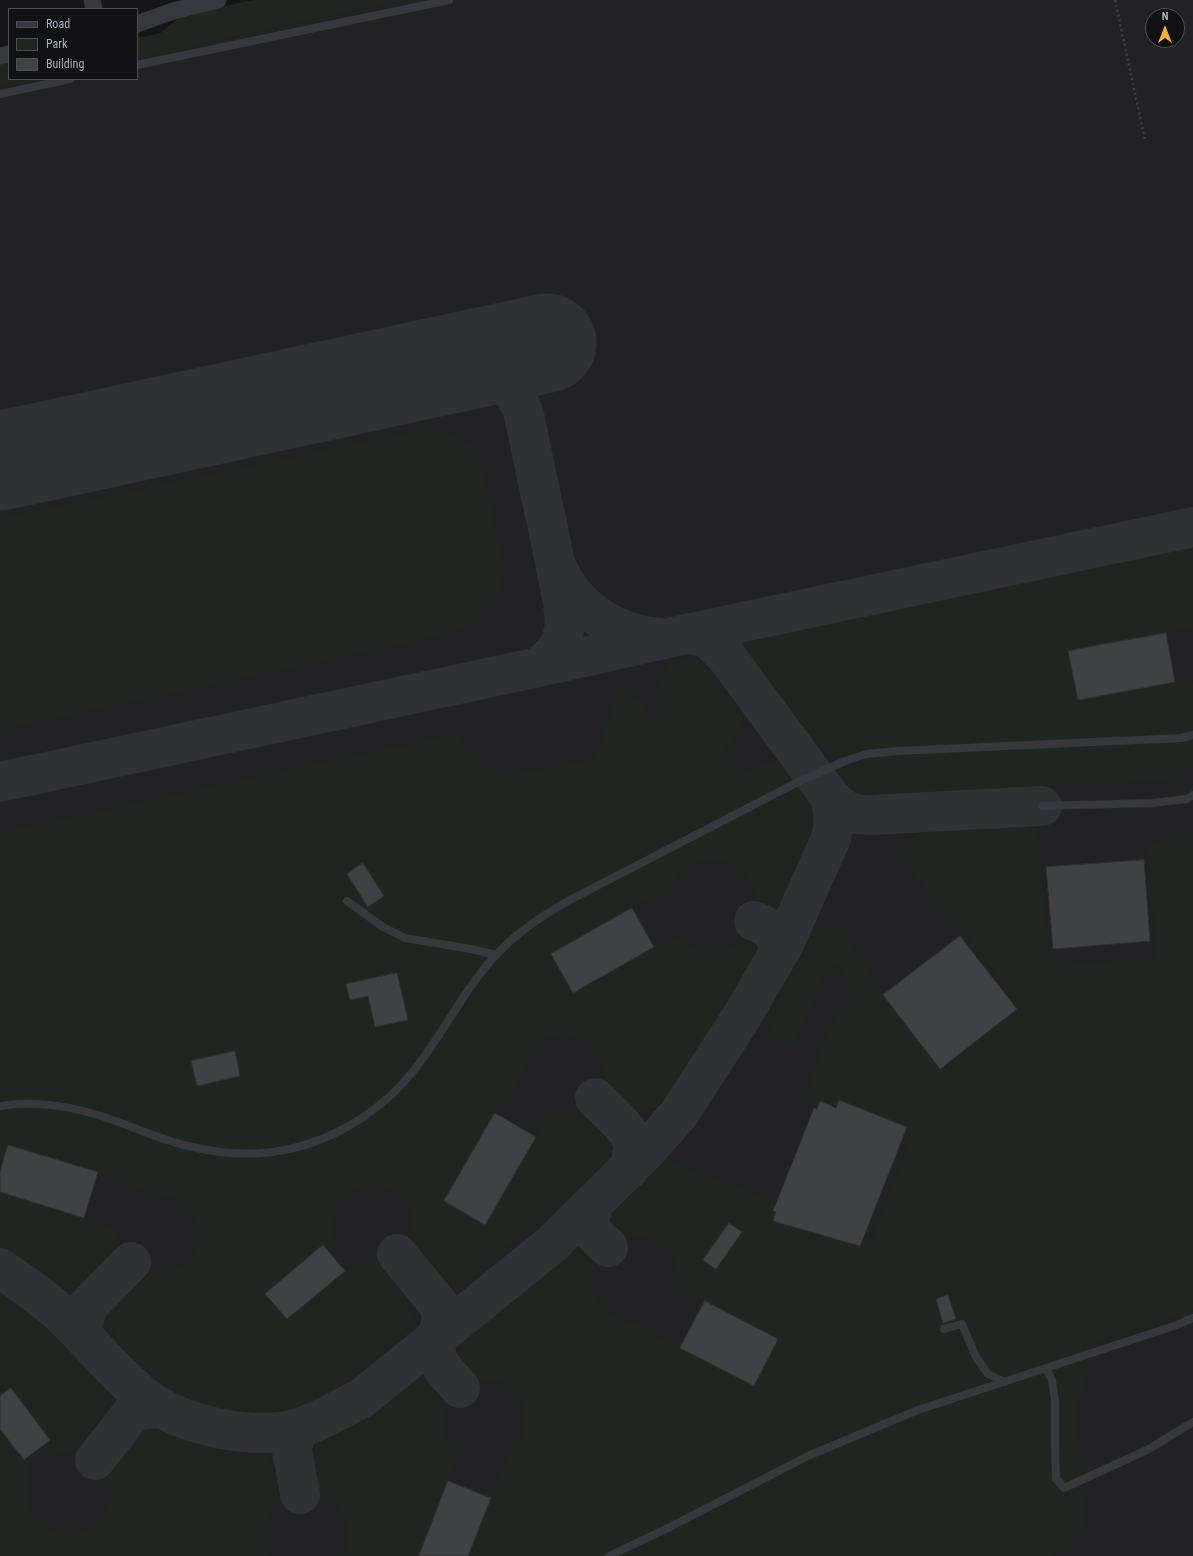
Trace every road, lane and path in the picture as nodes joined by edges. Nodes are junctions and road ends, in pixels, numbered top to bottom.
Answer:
1 (218, 0) edge
2 (449, 0) edge
3 (1115, 0) edge
4 (138, 24) edge
5 (138, 65) edge
6 (65, 80) edge
7 (0, 94) edge
8 (1146, 140) dead end
9 (1193, 735) edge
10 (1193, 795) edge
11 (1042, 806) dead end
12 (347, 901) dead end
13 (496, 956) junction
14 (0, 1106) edge
15 (1193, 1318) edge
16 (944, 1329) dead end
17 (1046, 1368) junction
18 (1005, 1382) junction
19 (1193, 1422) edge
20 (609, 1556) edge

1 - 4 street
2 - 5 lane
3 - 8 path
6 - 7 lane
9 - 13 lane
10 - 11 lane
12 - 13 lane
13 - 14 lane
15 - 17 lane
16 - 18 lane
17 - 18 lane
17 - 19 lane
18 - 20 lane

